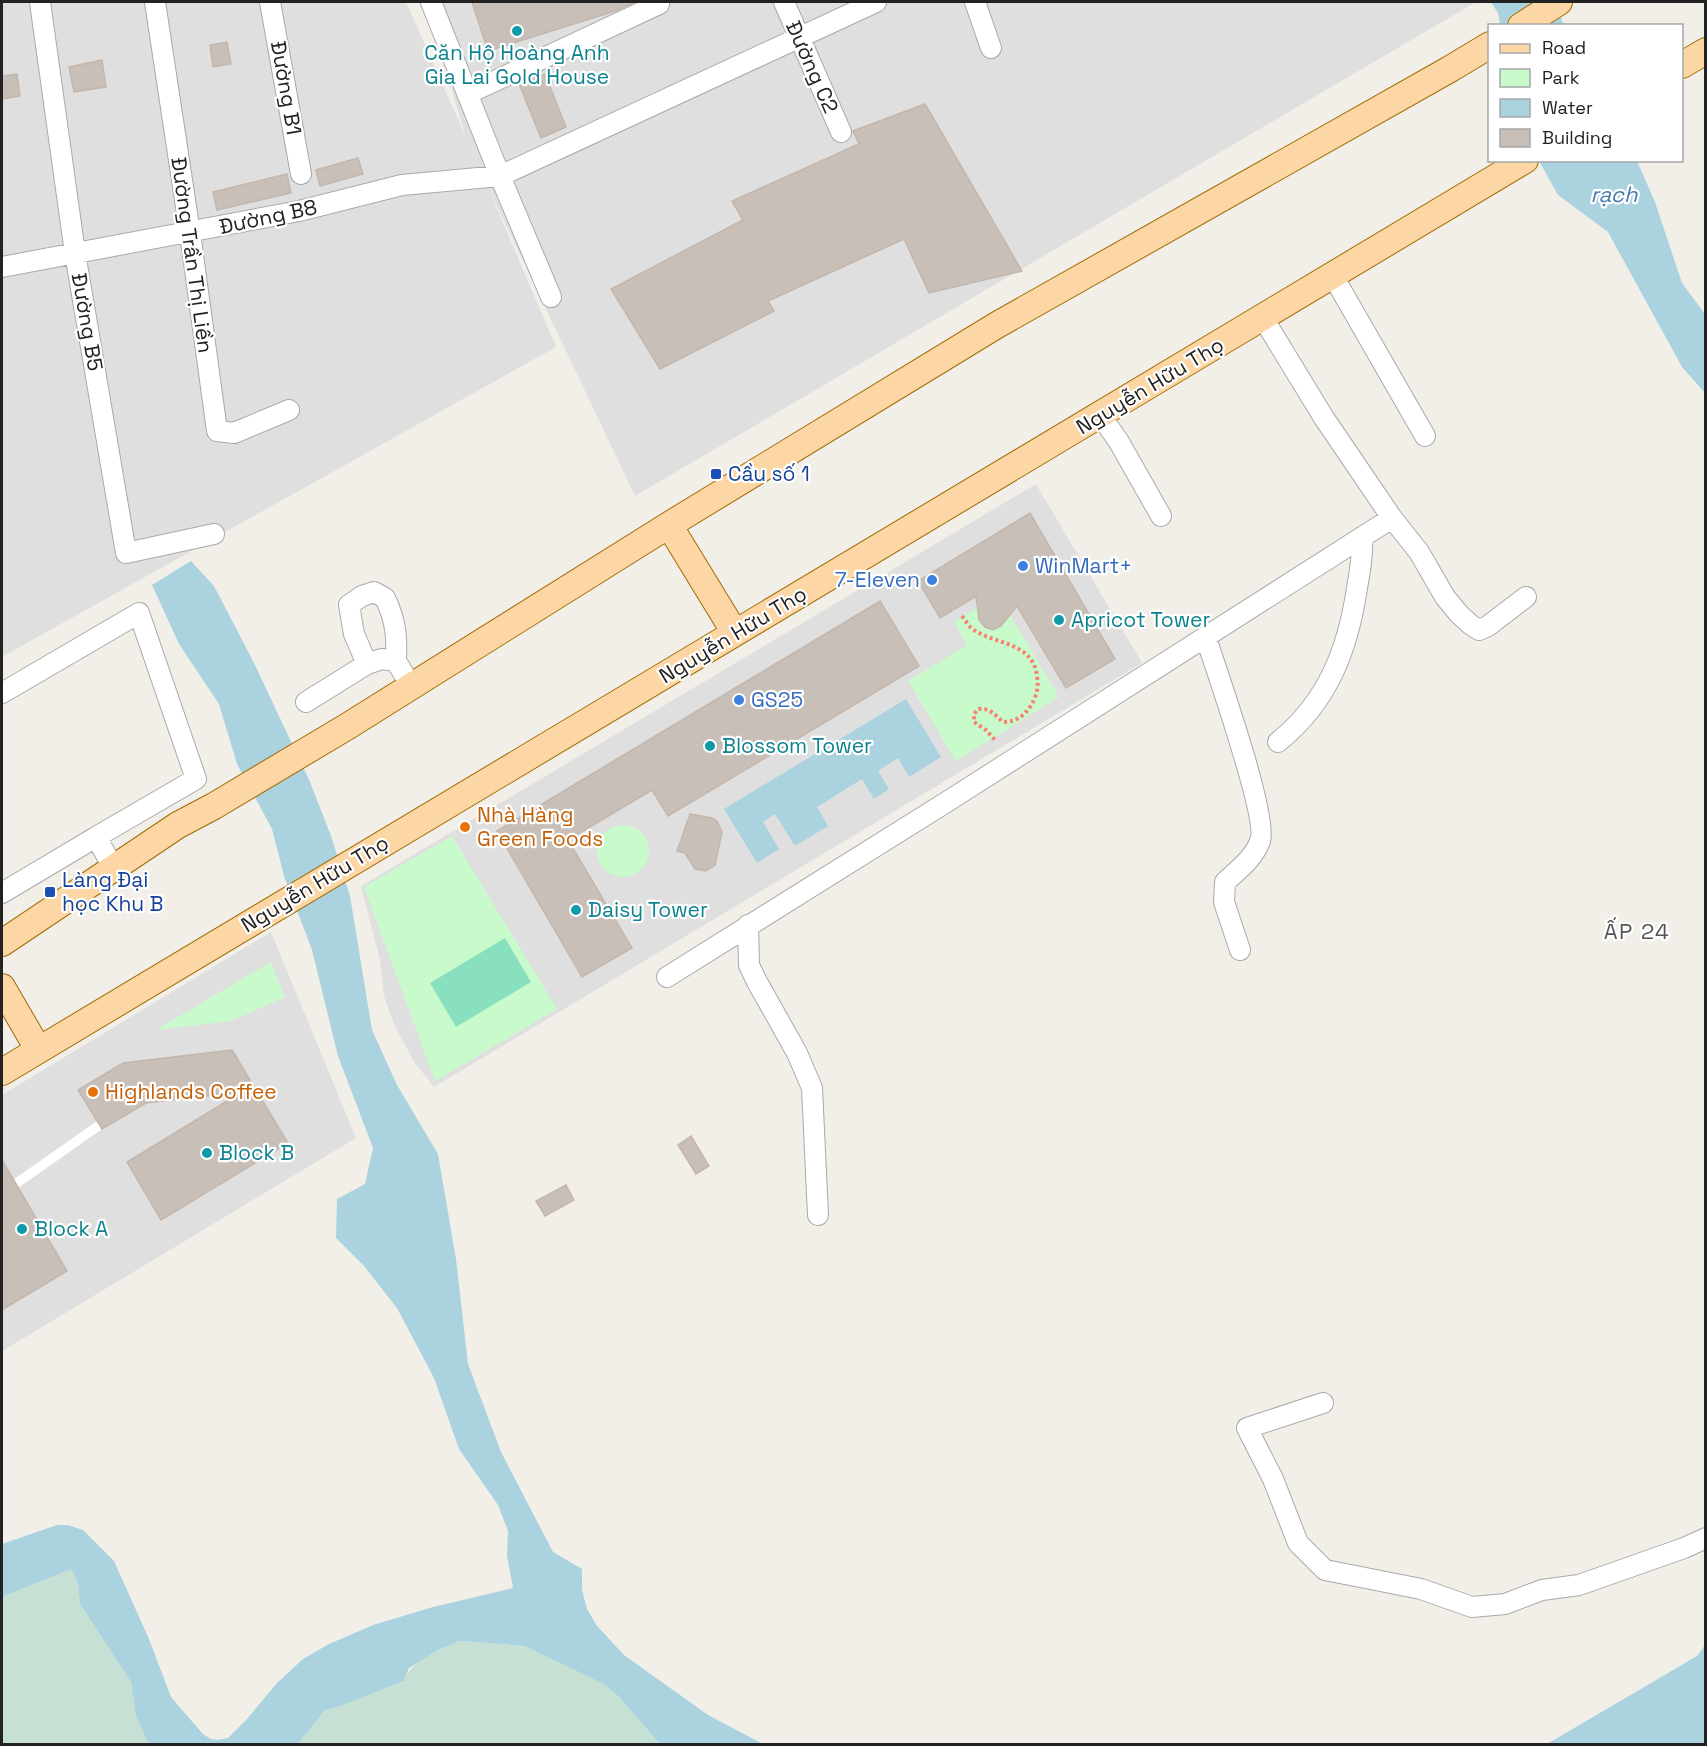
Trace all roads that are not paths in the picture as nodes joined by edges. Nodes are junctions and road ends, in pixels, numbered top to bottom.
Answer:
1 (40, 2) edge
2 (155, 2) edge
3 (270, 2) edge
4 (659, 2) edge
5 (784, 2) edge
6 (876, 2) edge
7 (975, 2) edge
8 (1559, 2) edge
9 (438, 4) edge
10 (1524, 24) edge
11 (800, 38) junction
12 (1488, 46) edge
13 (991, 48) dead end
14 (1706, 51) edge
15 (1683, 64) edge
16 (467, 94) junction
17 (841, 132) dead end
18 (1523, 162) edge
19 (301, 174) dead end
20 (500, 176) junction
21 (190, 233) junction
22 (75, 253) junction
23 (2, 267) edge
24 (1333, 276) junction
25 (551, 297) dead end
26 (1263, 318) junction
27 (289, 410) dead end
28 (1101, 416) junction
29 (1425, 436) dead end
30 (1161, 516) dead end
31 (1392, 518) junction
32 (669, 525) junction
33 (214, 534) dead end
34 (1362, 537) junction
35 (1526, 597) dead end
36 (735, 633) junction
37 (1206, 638) junction
38 (396, 661) junction
39 (367, 664) junction
40 (411, 686) junction
41 (2, 693) edge
42 (306, 702) dead end
43 (1278, 742) dead end
44 (96, 837) junction
45 (113, 867) junction
46 (2, 893) edge
47 (748, 925) junction
48 (2, 943) edge
49 (1240, 950) dead end
50 (667, 977) dead end
51 (2, 987) edge
52 (38, 1049) junction
53 (2, 1072) edge
54 (818, 1215) dead end
55 (1323, 1403) dead end
56 (1706, 1538) edge

1 - 22 street, Đường B5
2 - 21 street, Đường Trần Thị Liền
3 - 19 street, Đường B1
4 - 16 street
5 - 11 street, Đường C2
6 - 11 street, Đường B8
7 - 13 street
8 - 10 main road
9 - 16 street
11 - 17 street, Đường C2
11 - 20 street, Đường B8
12 - 32 main road
14 - 15 main road
16 - 20 street
18 - 24 main road, Nguyễn Hữu Thọ
20 - 21 street, Đường B8
20 - 25 street
21 - 22 street, Đường B8
21 - 27 street, Đường Trần Thị Liền
22 - 23 street, Đường B8
22 - 33 street, Đường B5
24 - 26 main road, Nguyễn Hữu Thọ
24 - 29 street
26 - 28 main road, Nguyễn Hữu Thọ
26 - 31 street
28 - 30 street
28 - 36 main road, Nguyễn Hữu Thọ
31 - 34 street
31 - 35 street
32 - 36 main road
32 - 40 main road
34 - 37 street
34 - 43 street
36 - 52 main road, Nguyễn Hữu Thọ
37 - 47 street
37 - 49 street
38 - 39 street
38 - 39 street
38 - 40 street
39 - 42 street
40 - 45 main road
41 - 44 street
44 - 45 street
44 - 46 street
45 - 48 main road
47 - 50 street
47 - 54 street
51 - 52 main road
52 - 53 main road, Nguyễn Hữu Thọ
55 - 56 street

